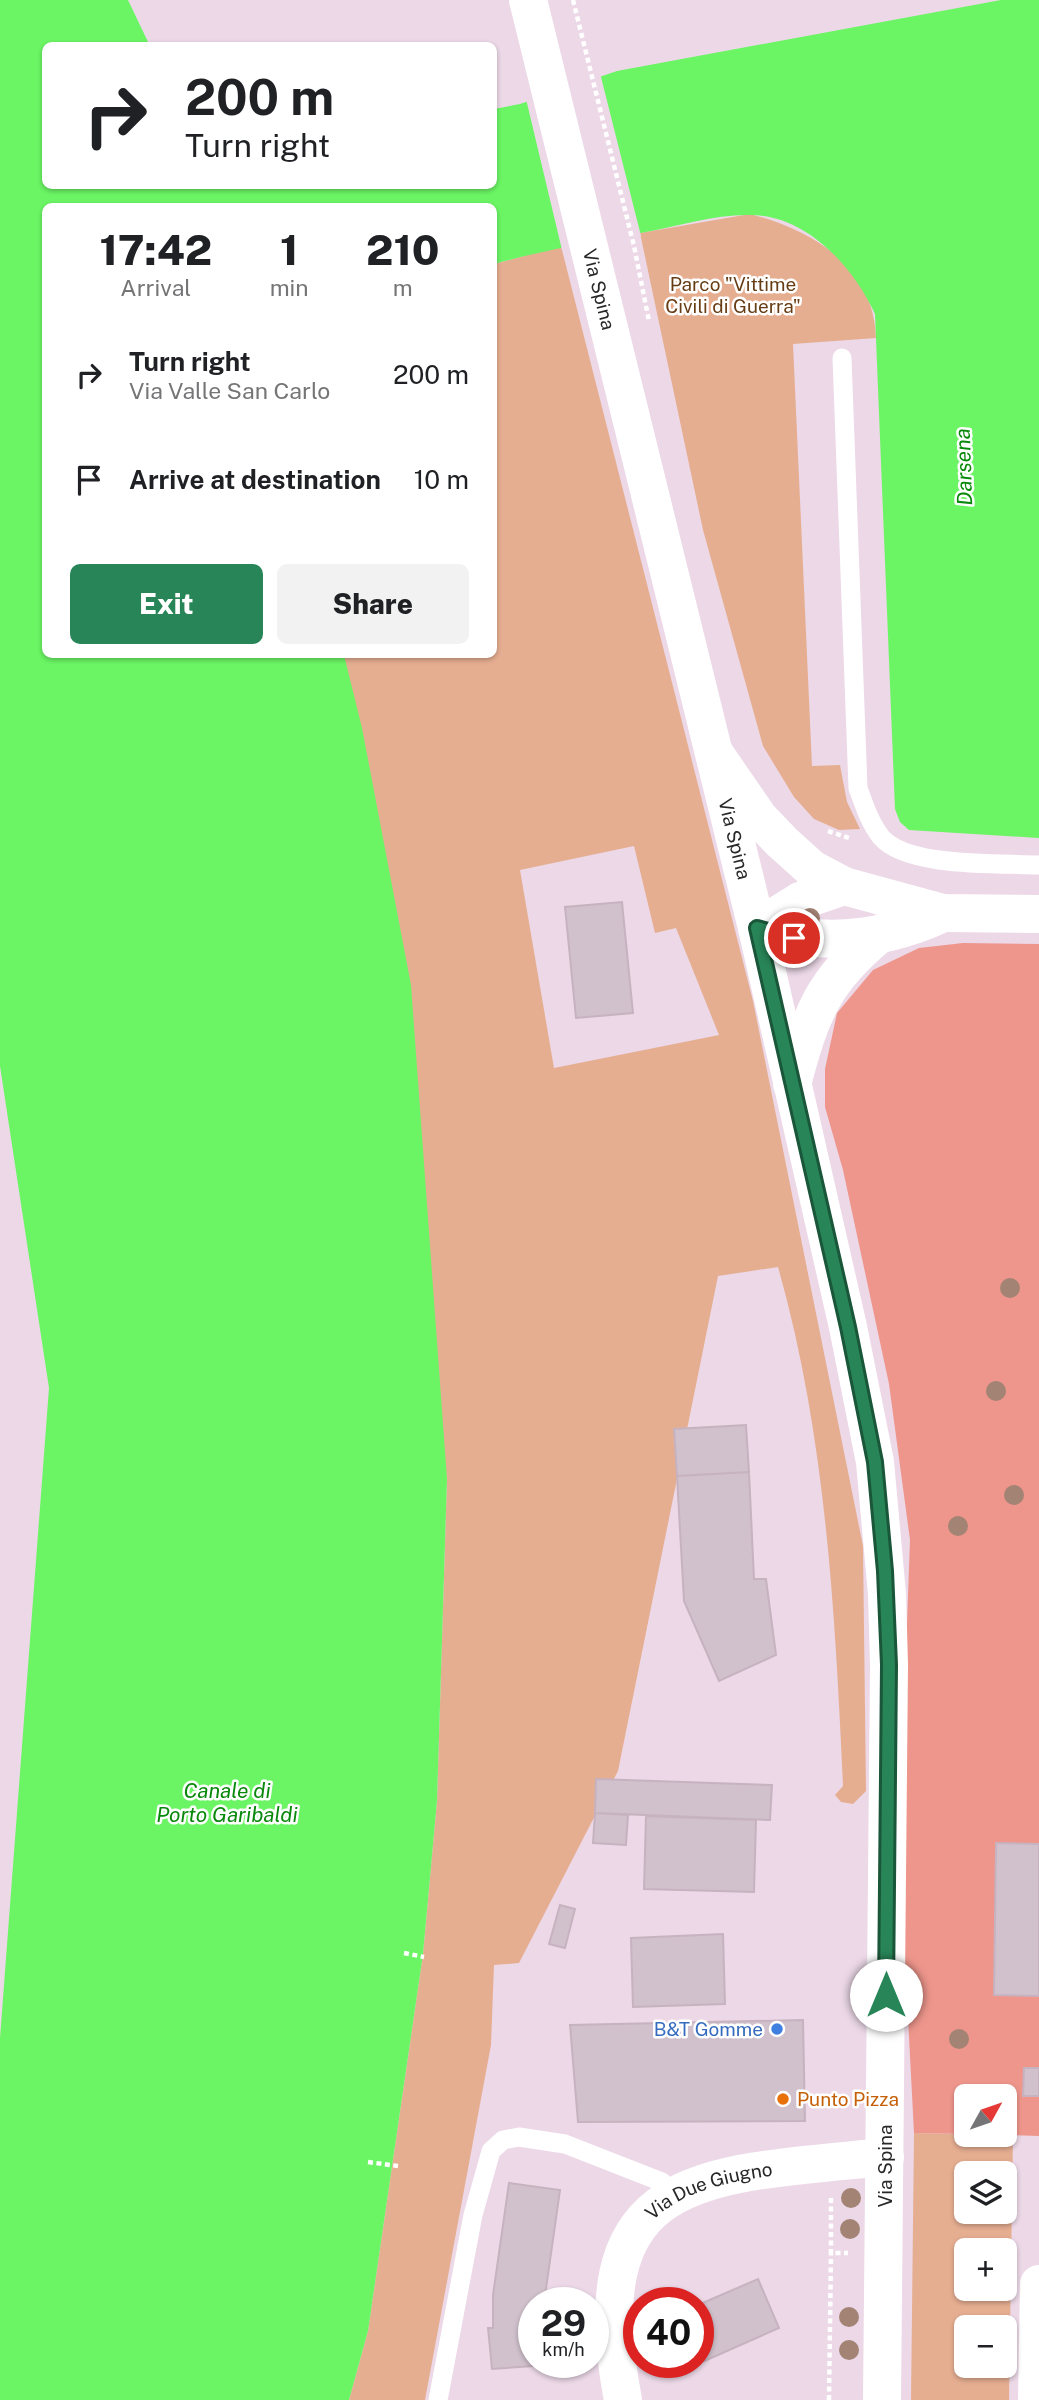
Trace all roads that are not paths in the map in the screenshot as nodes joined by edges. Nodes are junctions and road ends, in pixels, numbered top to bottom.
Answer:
1 (528, 0) edge
2 (842, 358) dead end
3 (713, 751) junction
4 (1039, 865) edge
5 (844, 886) junction
6 (943, 913) junction
7 (1039, 915) edge
8 (757, 928) junction
9 (881, 933) junction
10 (792, 1084) junction
11 (885, 2157) junction
12 (671, 2196) junction
13 (1039, 2284) edge
14 (438, 2400) edge
15 (623, 2400) edge
16 (882, 2400) edge
17 (1037, 2400) edge

1 - 3 street, Via Spina
2 - 4 lane
3 - 5 street
3 - 8 street, Via Spina
5 - 6 street
5 - 8 street
6 - 7 street
6 - 9 street
8 - 9 street
8 - 10 street, Via Spina
9 - 10 street
10 - 11 street, Via Spina
11 - 12 street, Via Due Giugno
11 - 16 street, Via Spina
12 - 14 lane
12 - 15 street, Via Due Giugno
13 - 17 street

